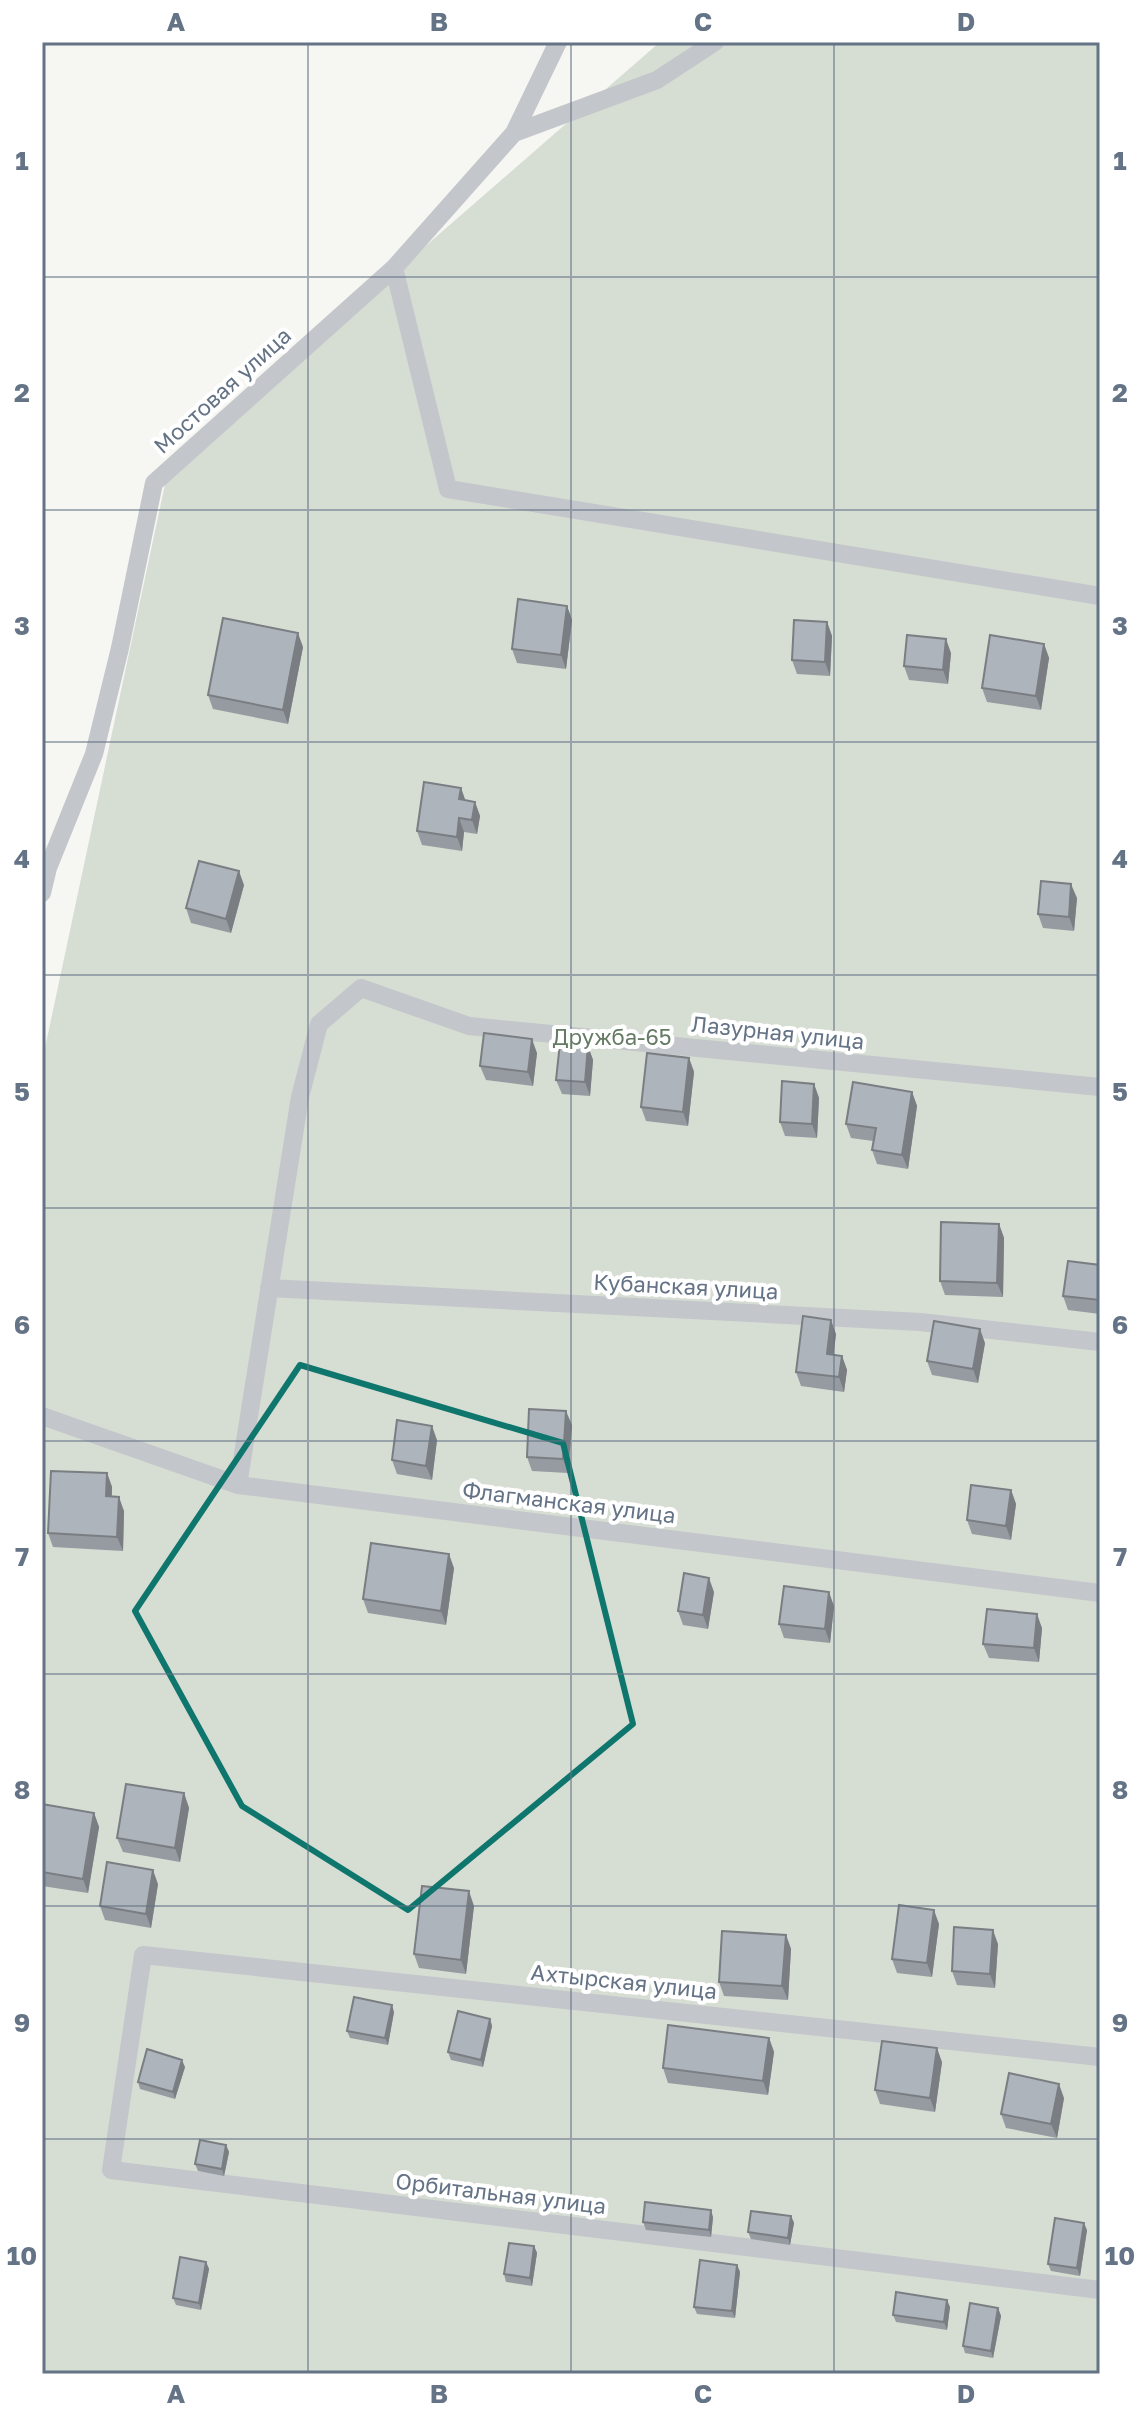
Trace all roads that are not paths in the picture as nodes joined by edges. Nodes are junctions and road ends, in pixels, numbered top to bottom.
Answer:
1 (558, 42) edge
2 (715, 42) edge
3 (514, 133) junction
4 (394, 268) junction
5 (1100, 596) edge
6 (42, 893) edge
7 (1100, 1087) edge
8 (269, 1288) junction
9 (1100, 1342) edge
10 (42, 1416) edge
11 (238, 1485) junction
12 (1100, 1593) edge
13 (143, 1955) joint
14 (1100, 2057) edge
15 (1100, 2290) edge

1 - 3 lane, Мостовая улица
2 - 3 lane
3 - 4 lane, Мостовая улица
4 - 5 lane
4 - 6 lane, Мостовая улица
7 - 8 lane, Лазурная улица
8 - 9 lane, Кубанская улица
8 - 11 lane
10 - 11 lane, Флагманская улица
11 - 12 lane, Флагманская улица
13 - 14 lane, Ахтырская улица
13 - 15 lane, Орбитальная улица

